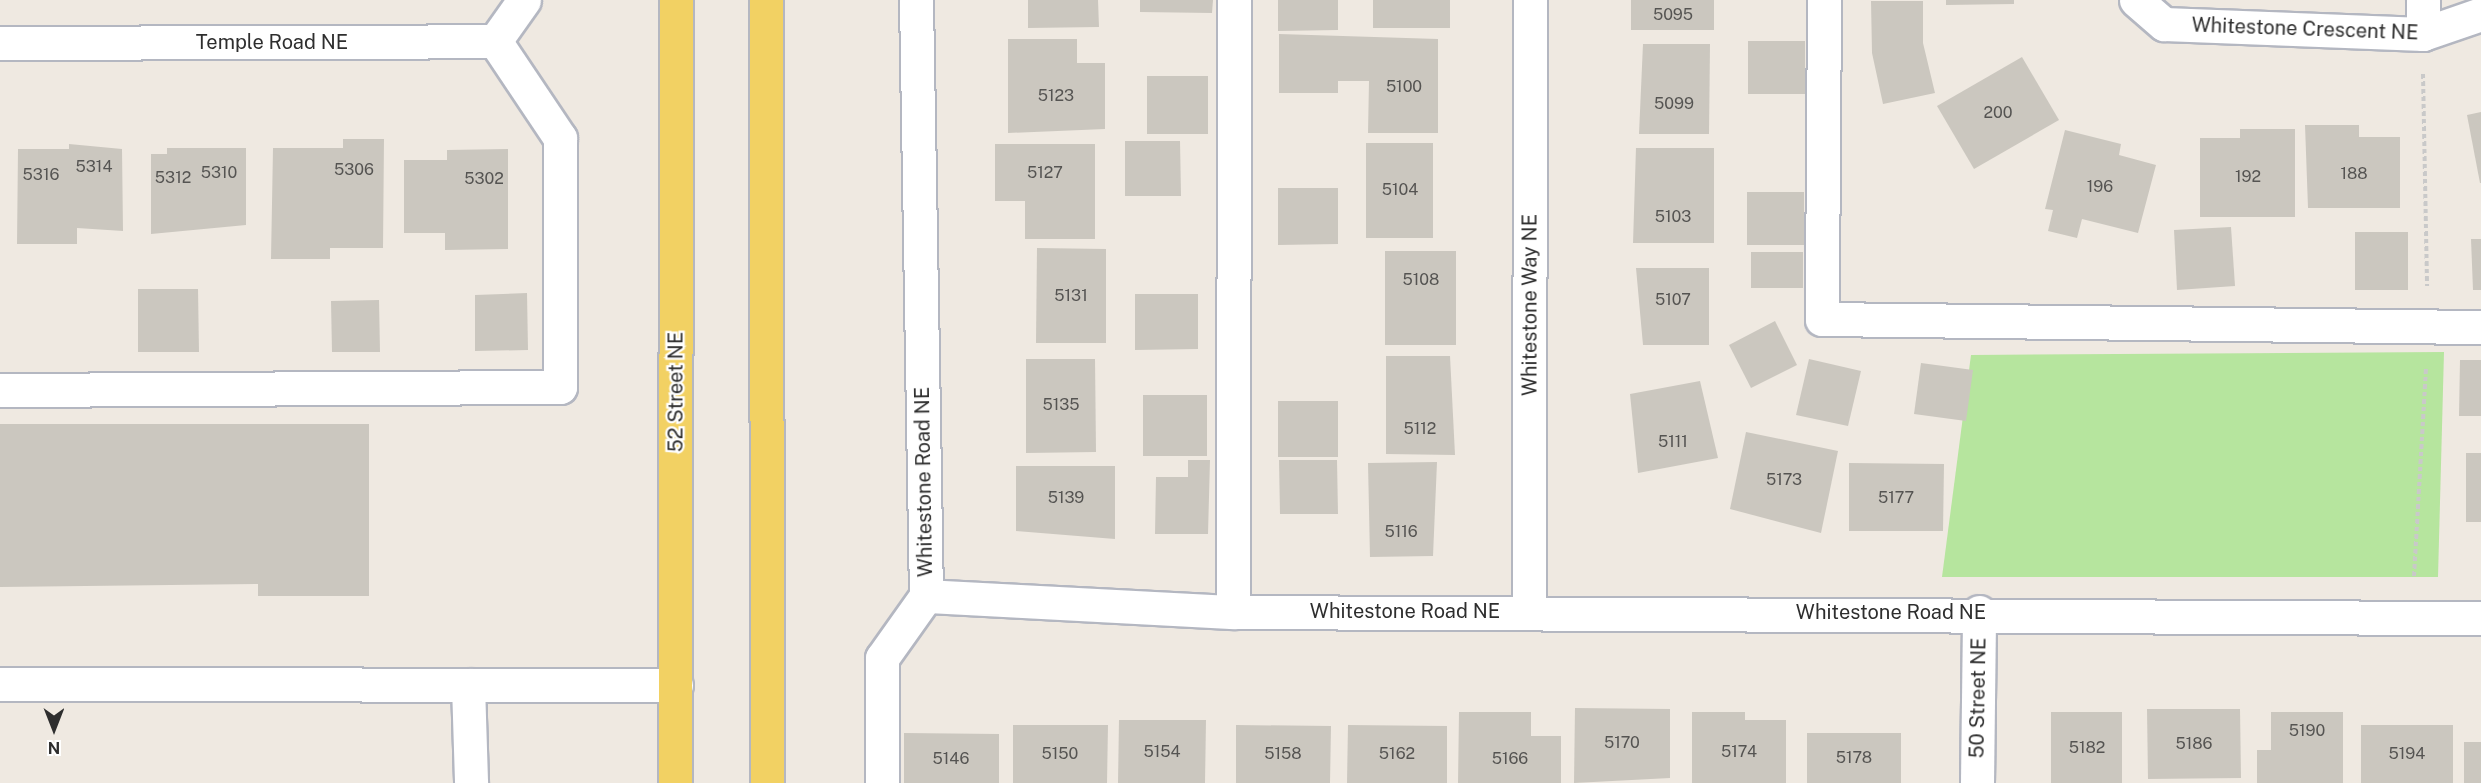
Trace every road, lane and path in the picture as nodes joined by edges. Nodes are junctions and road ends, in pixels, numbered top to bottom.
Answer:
1 (524, 0) edge
2 (676, 0) edge
3 (766, 0) edge
4 (916, 0) edge
5 (1234, 0) edge
6 (1530, 0) edge
7 (1824, 0) edge
8 (2136, 0) edge
9 (2423, 0) edge
10 (2481, 14) edge
11 (2422, 34) junction
12 (495, 40) junction
13 (0, 43) edge
14 (2481, 327) edge
15 (2428, 331) junction
16 (0, 390) edge
17 (926, 596) junction
18 (1529, 610) junction
19 (1233, 612) junction
20 (1979, 612) junction
21 (2412, 615) junction
22 (2481, 618) edge
23 (0, 684) edge
24 (468, 685) junction
25 (676, 685) junction
26 (471, 783) edge
27 (675, 783) edge
28 (767, 783) edge
29 (882, 783) edge
30 (1977, 783) edge

1 - 12 street
2 - 25 main road, 52 Street NE
3 - 28 main road
4 - 17 street, Whitestone Road NE
5 - 19 street
6 - 18 street, Whitestone Way NE
7 - 15 street
8 - 11 street, Whitestone Crescent NE
9 - 11 street
10 - 11 street, Whitestone Crescent NE
11 - 15 path
12 - 13 street, Temple Road NE
12 - 16 street
14 - 15 street
15 - 21 path
17 - 19 street, Whitestone Road NE
17 - 29 street
18 - 19 street, Whitestone Road NE
18 - 20 street, Whitestone Road NE
20 - 21 street, Whitestone Road NE
20 - 30 street, 50 Street NE
21 - 22 street, Whitestone Road NE
23 - 24 street
24 - 25 street
24 - 26 street
25 - 27 main road, 52 Street NE

